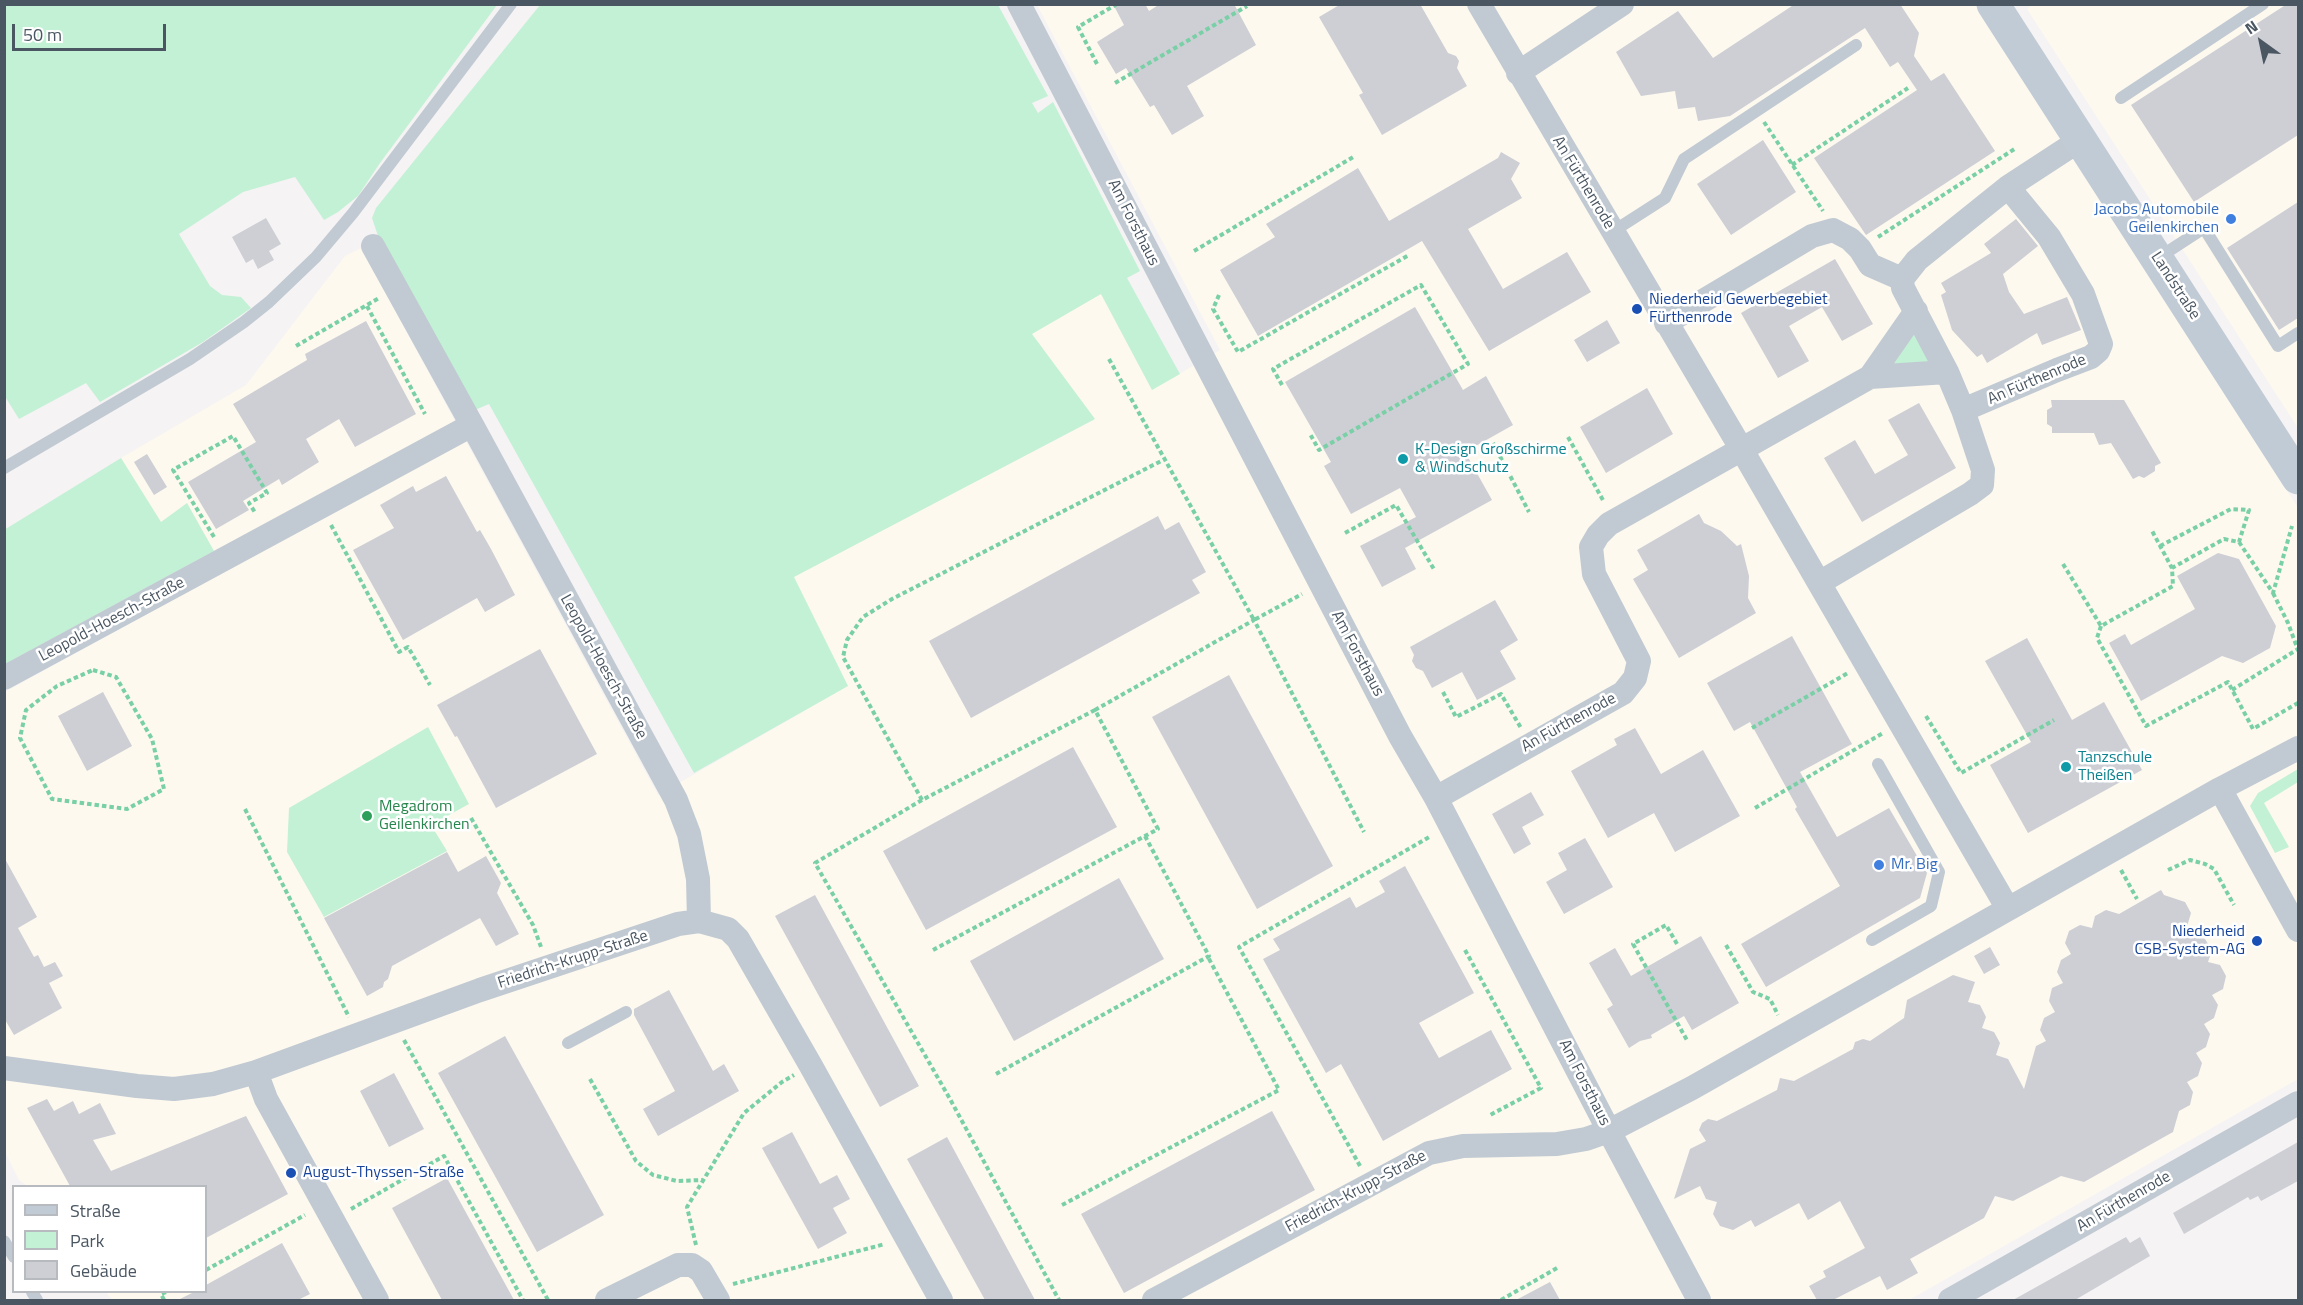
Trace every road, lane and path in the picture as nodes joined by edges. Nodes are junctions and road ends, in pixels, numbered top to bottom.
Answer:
1 (511, 4) edge
2 (1019, 4) edge
3 (1117, 4) edge
4 (1479, 4) edge
5 (1622, 4) edge
6 (2263, 4) edge
7 (1247, 6) dead end
8 (1996, 6) edge
9 (1856, 45) dead end
10 (1097, 64) dead end
11 (1518, 73) junction
12 (1115, 83) dead end
13 (1908, 88) dead end
14 (2121, 98) dead end
15 (1757, 111) junction
16 (2080, 140) junction
17 (2016, 148) dead end
18 (1355, 156) dead end
19 (1792, 165) junction
20 (2008, 187) junction
21 (1833, 230) junction
22 (1612, 232) junction
23 (373, 246) dead end
24 (1860, 249) junction
25 (1194, 251) dead end
26 (1409, 255) dead end
27 (2157, 258) junction
28 (1902, 279) junction
29 (397, 288) junction
30 (1219, 295) dead end
31 (367, 306) junction
32 (1916, 311) junction
33 (1666, 323) junction
34 (2298, 333) edge
35 (296, 346) dead end
36 (1109, 359) dead end
37 (1947, 372) junction
38 (1870, 377) junction
39 (1282, 385) dead end
40 (1963, 410) junction
41 (425, 414) dead end
42 (472, 425) junction
43 (1310, 434) dead end
44 (1568, 437) dead end
45 (1493, 443) dead end
46 (1742, 450) junction
47 (1165, 459) junction
48 (4, 468) edge
49 (2298, 478) edge
50 (321, 506) junction
51 (1529, 512) dead end
52 (256, 514) dead end
53 (1614, 521) junction
54 (2292, 526) dead end
55 (2151, 529) dead end
56 (1345, 533) dead end
57 (213, 537) dead end
58 (2239, 542) junction
59 (2160, 546) junction
60 (2064, 564) dead end
61 (2172, 568) junction
62 (1435, 571) dead end
63 (1819, 583) junction
64 (1320, 584) junction
65 (2273, 593) junction
66 (1254, 620) junction
67 (2101, 626) junction
68 (2298, 650) edge
69 (1866, 663) junction
70 (4, 678) edge
71 (430, 684) dead end
72 (2232, 690) junction
73 (1443, 692) dead end
74 (2298, 703) edge
75 (1095, 710) junction
76 (1926, 716) dead end
77 (2054, 720) dead end
78 (1900, 723) junction
79 (1752, 728) dead end
80 (1530, 745) junction
81 (2298, 748) edge
82 (1878, 764) dead end
83 (164, 789) joint
84 (2220, 789) junction
85 (1436, 798) junction
86 (922, 800) junction
87 (1755, 808) dead end
88 (245, 809) dead end
89 (471, 818) dead end
90 (1450, 826) junction
91 (1364, 832) dead end
92 (1145, 836) junction
93 (2110, 851) junction
94 (2168, 870) dead end
95 (2137, 898) dead end
96 (2234, 905) dead end
97 (2008, 909) junction
98 (699, 921) junction
99 (2298, 930) edge
100 (1872, 940) dead end
101 (1677, 944) dead end
102 (1726, 945) dead end
103 (933, 950) dead end
104 (1466, 950) dead end
105 (1208, 957) junction
106 (547, 968) junction
107 (626, 1012) dead end
108 (394, 1021) junction
109 (357, 1034) junction
110 (1789, 1034) junction
111 (1688, 1042) dead end
112 (568, 1043) dead end
113 (811, 1066) junction
114 (4, 1068) edge
115 (256, 1072) junction
116 (996, 1074) dead end
117 (590, 1079) dead end
118 (2298, 1103) edge
119 (1490, 1115) dead end
120 (1609, 1131) junction
121 (703, 1180) junction
122 (1370, 1183) junction
123 (1062, 1205) dead end
124 (328, 1212) junction
125 (906, 1238) junction
126 (4, 1241) edge
127 (12, 1254) edge
128 (689, 1265) junction
129 (1557, 1268) dead end
130 (207, 1270) edge
131 (715, 1295) edge
132 (377, 1300) edge
133 (523, 1300) edge
134 (548, 1300) edge
135 (608, 1300) edge
136 (941, 1300) edge
137 (1059, 1300) edge
138 (1154, 1300) edge
139 (1501, 1300) edge
140 (1700, 1300) edge
141 (1950, 1300) edge

1 - 48 lane
2 - 64 street, Am Forsthaus
3 - 10 path
4 - 11 street, An Fürthenrode
5 - 11 street
6 - 14 lane
7 - 12 path
8 - 16 street, Landstraße
9 - 15 lane
11 - 22 street, An Fürthenrode
13 - 19 path
15 - 19 path
15 - 22 lane
16 - 20 street
16 - 27 street, Landstraße
17 - 24 path
18 - 25 path
19 - 21 path
20 - 28 street
20 - 40 street, An Fürthenrode
21 - 24 street
21 - 33 street
22 - 33 street, An Fürthenrode
23 - 29 street, Leopold-Hoesch-Straße
24 - 28 street
26 - 30 path
27 - 34 lane
27 - 49 street, Landstraße
28 - 32 street
29 - 31 path
29 - 42 street, Leopold-Hoesch-Straße
31 - 35 path
31 - 41 path
32 - 37 street
32 - 38 street, An Fürthenrode
33 - 46 street, An Fürthenrode
36 - 47 path
37 - 38 street, An Fürthenrode
37 - 40 street
38 - 46 street, An Fürthenrode
39 - 43 path
40 - 63 street
42 - 50 street, Leopold-Hoesch-Straße
42 - 98 street, Leopold-Hoesch-Straße
44 - 53 path
45 - 51 path
46 - 53 street, An Fürthenrode
46 - 63 street, An Fürthenrode
47 - 66 path
47 - 86 path
50 - 70 street, Leopold-Hoesch-Straße
50 - 71 path
52 - 57 path
53 - 80 street, An Fürthenrode
54 - 65 path
55 - 59 path
56 - 62 path
58 - 59 path
58 - 61 path
58 - 65 path
59 - 61 path
60 - 67 path
61 - 67 path
63 - 69 street, An Fürthenrode
64 - 66 path
64 - 85 street, Am Forsthaus
65 - 68 path
66 - 75 path
66 - 91 path
67 - 72 path
68 - 72 path
69 - 78 street, An Fürthenrode
69 - 79 path
72 - 74 path
73 - 80 path
75 - 86 path
75 - 92 path
76 - 77 path
78 - 87 path
78 - 97 street, An Fürthenrode
80 - 85 street, An Fürthenrode
81 - 84 street
82 - 100 lane
83 - 83 path
84 - 93 street
84 - 99 street
85 - 90 street, Am Forsthaus
86 - 137 path
88 - 109 path
89 - 106 path
90 - 120 street, Am Forsthaus
90 - 122 path
92 - 103 path
92 - 105 path
93 - 95 path
93 - 97 street
94 - 96 path
97 - 110 street
98 - 106 street, Friedrich-Krupp-Straße
98 - 113 street, Friedrich-Krupp-Straße
101 - 111 path
102 - 110 path
104 - 119 path
105 - 116 path
105 - 123 path
106 - 108 street, Friedrich-Krupp-Straße
107 - 112 lane
108 - 109 street, Friedrich-Krupp-Straße
108 - 134 path
109 - 115 street, Friedrich-Krupp-Straße
110 - 120 street
113 - 121 path
113 - 125 street, Friedrich-Krupp-Straße
114 - 115 street, Friedrich-Krupp-Straße
115 - 124 street
117 - 121 path
118 - 141 street, An Fürthenrode
120 - 122 street, Friedrich-Krupp-Straße
120 - 140 street, Am Forsthaus
121 - 128 path
122 - 138 street, Friedrich-Krupp-Straße
124 - 130 path
124 - 132 street
124 - 133 path
125 - 131 path
125 - 136 street, Friedrich-Krupp-Straße
126 - 127 lane
128 - 131 street
128 - 135 street
129 - 139 path

